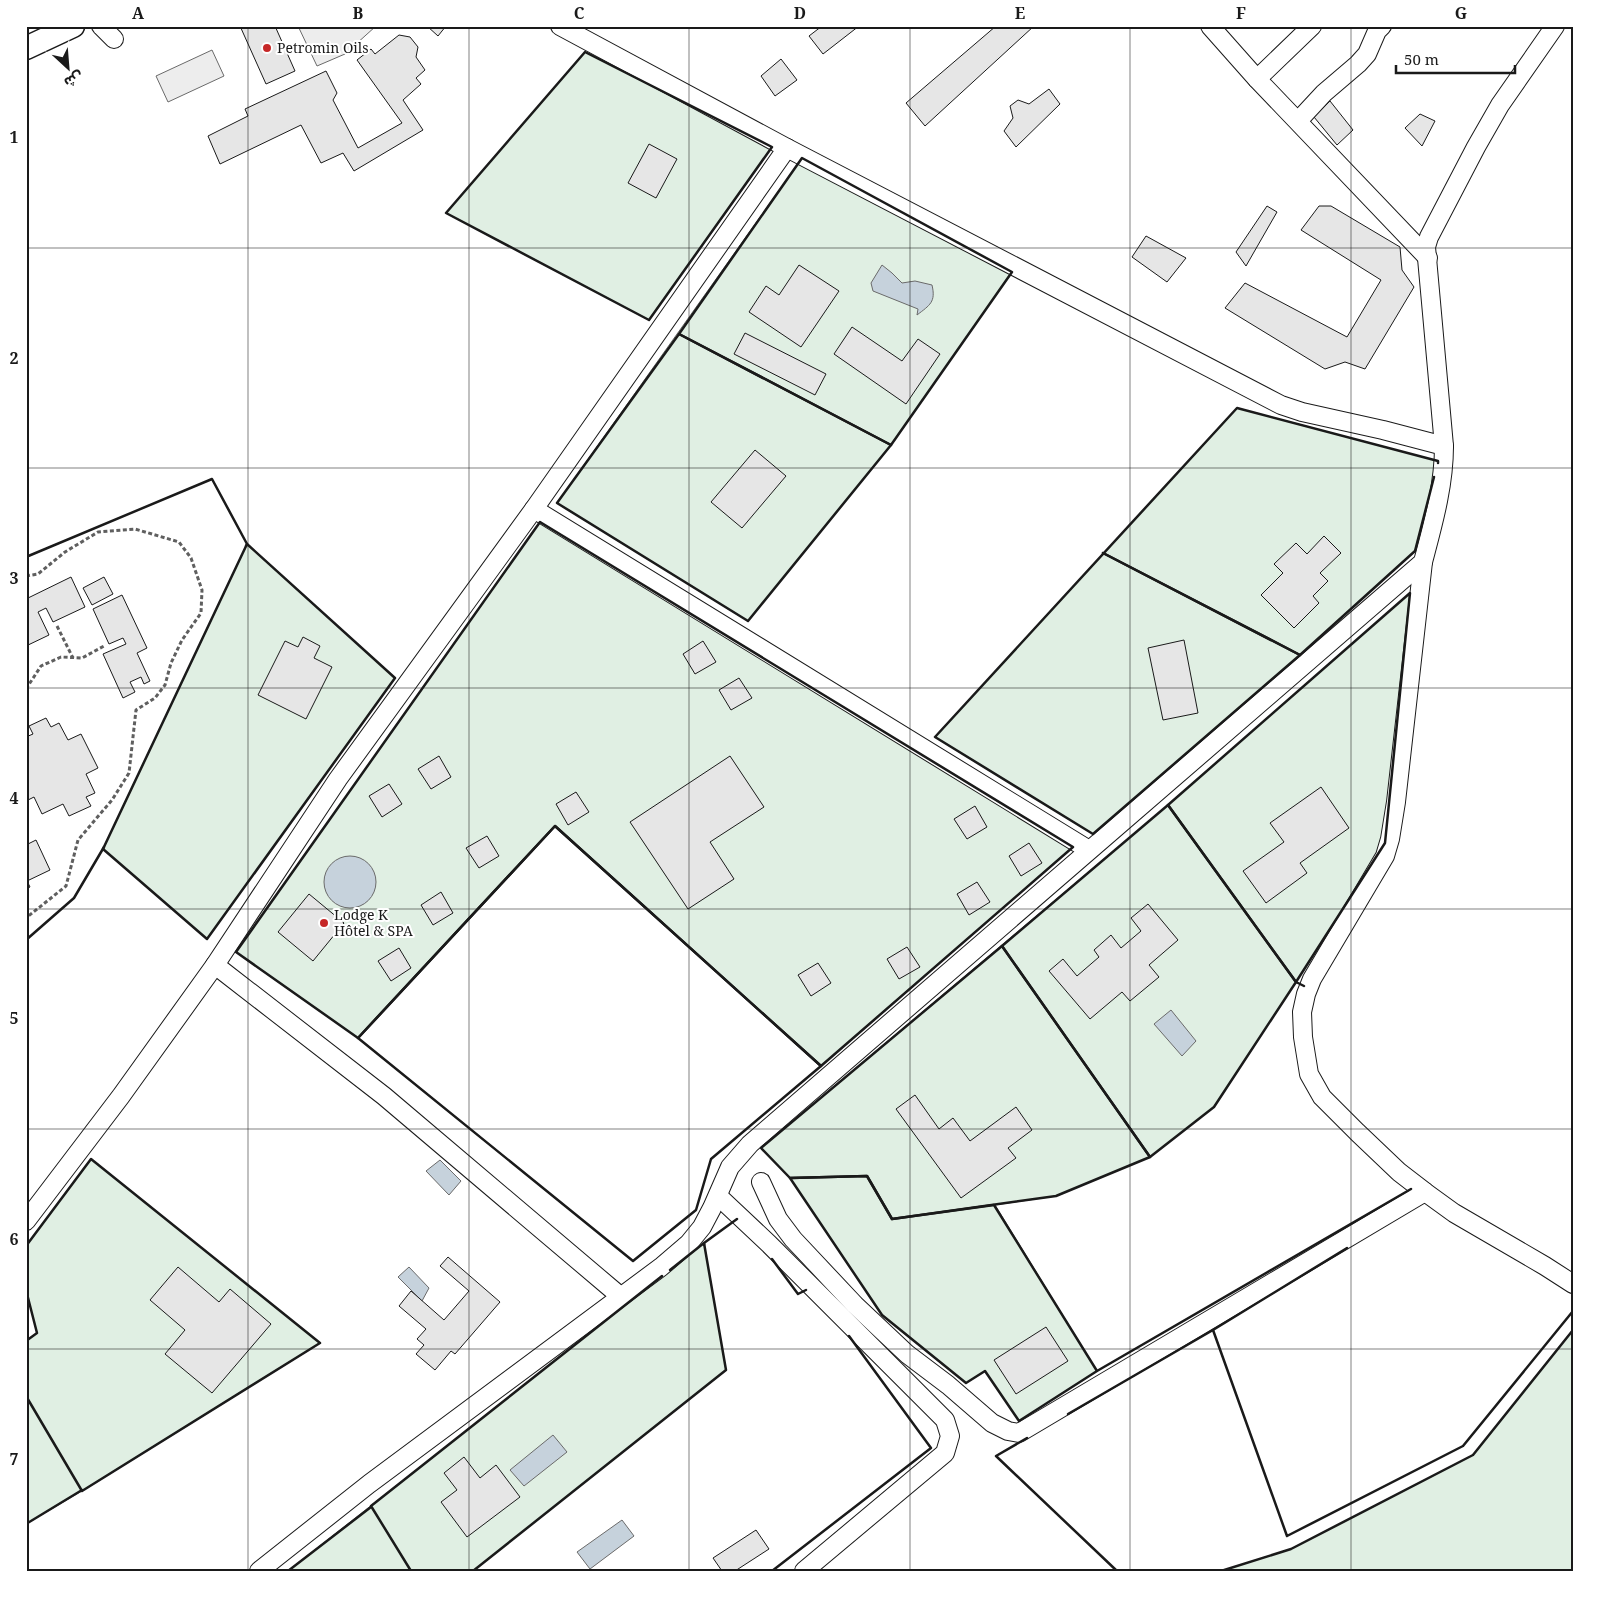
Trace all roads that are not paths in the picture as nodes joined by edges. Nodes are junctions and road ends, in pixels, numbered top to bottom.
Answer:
1 (73, 26) edge
2 (101, 26) edge
3 (560, 26) edge
4 (1210, 26) edge
5 (1312, 26) edge
6 (1382, 26) edge
7 (1553, 27) edge
8 (114, 39) dead end
9 (26, 48) edge
10 (1257, 79) junction
11 (1298, 121) junction
12 (788, 148) junction
13 (1428, 258) junction
14 (1444, 446) junction
15 (534, 509) junction
16 (1423, 562) junction
17 (1089, 850) junction
18 (215, 965) junction
19 (761, 1182) dead end
20 (1424, 1192) junction
21 (718, 1196) junction
22 (26, 1221) edge
23 (1573, 1284) edge
24 (620, 1296) junction
25 (259, 1571) edge
26 (804, 1571) edge

1 - 9 main road
2 - 8 street
3 - 12 street
4 - 10 street
5 - 10 street
6 - 11 street
7 - 13 street
10 - 11 street
11 - 13 street
12 - 14 street
12 - 15 street
13 - 14 street
14 - 16 street
15 - 17 street
15 - 18 street
16 - 17 street
16 - 20 street
17 - 21 street
18 - 22 street
18 - 24 street
19 - 20 street
20 - 23 street
21 - 24 street
21 - 26 street
24 - 25 street

